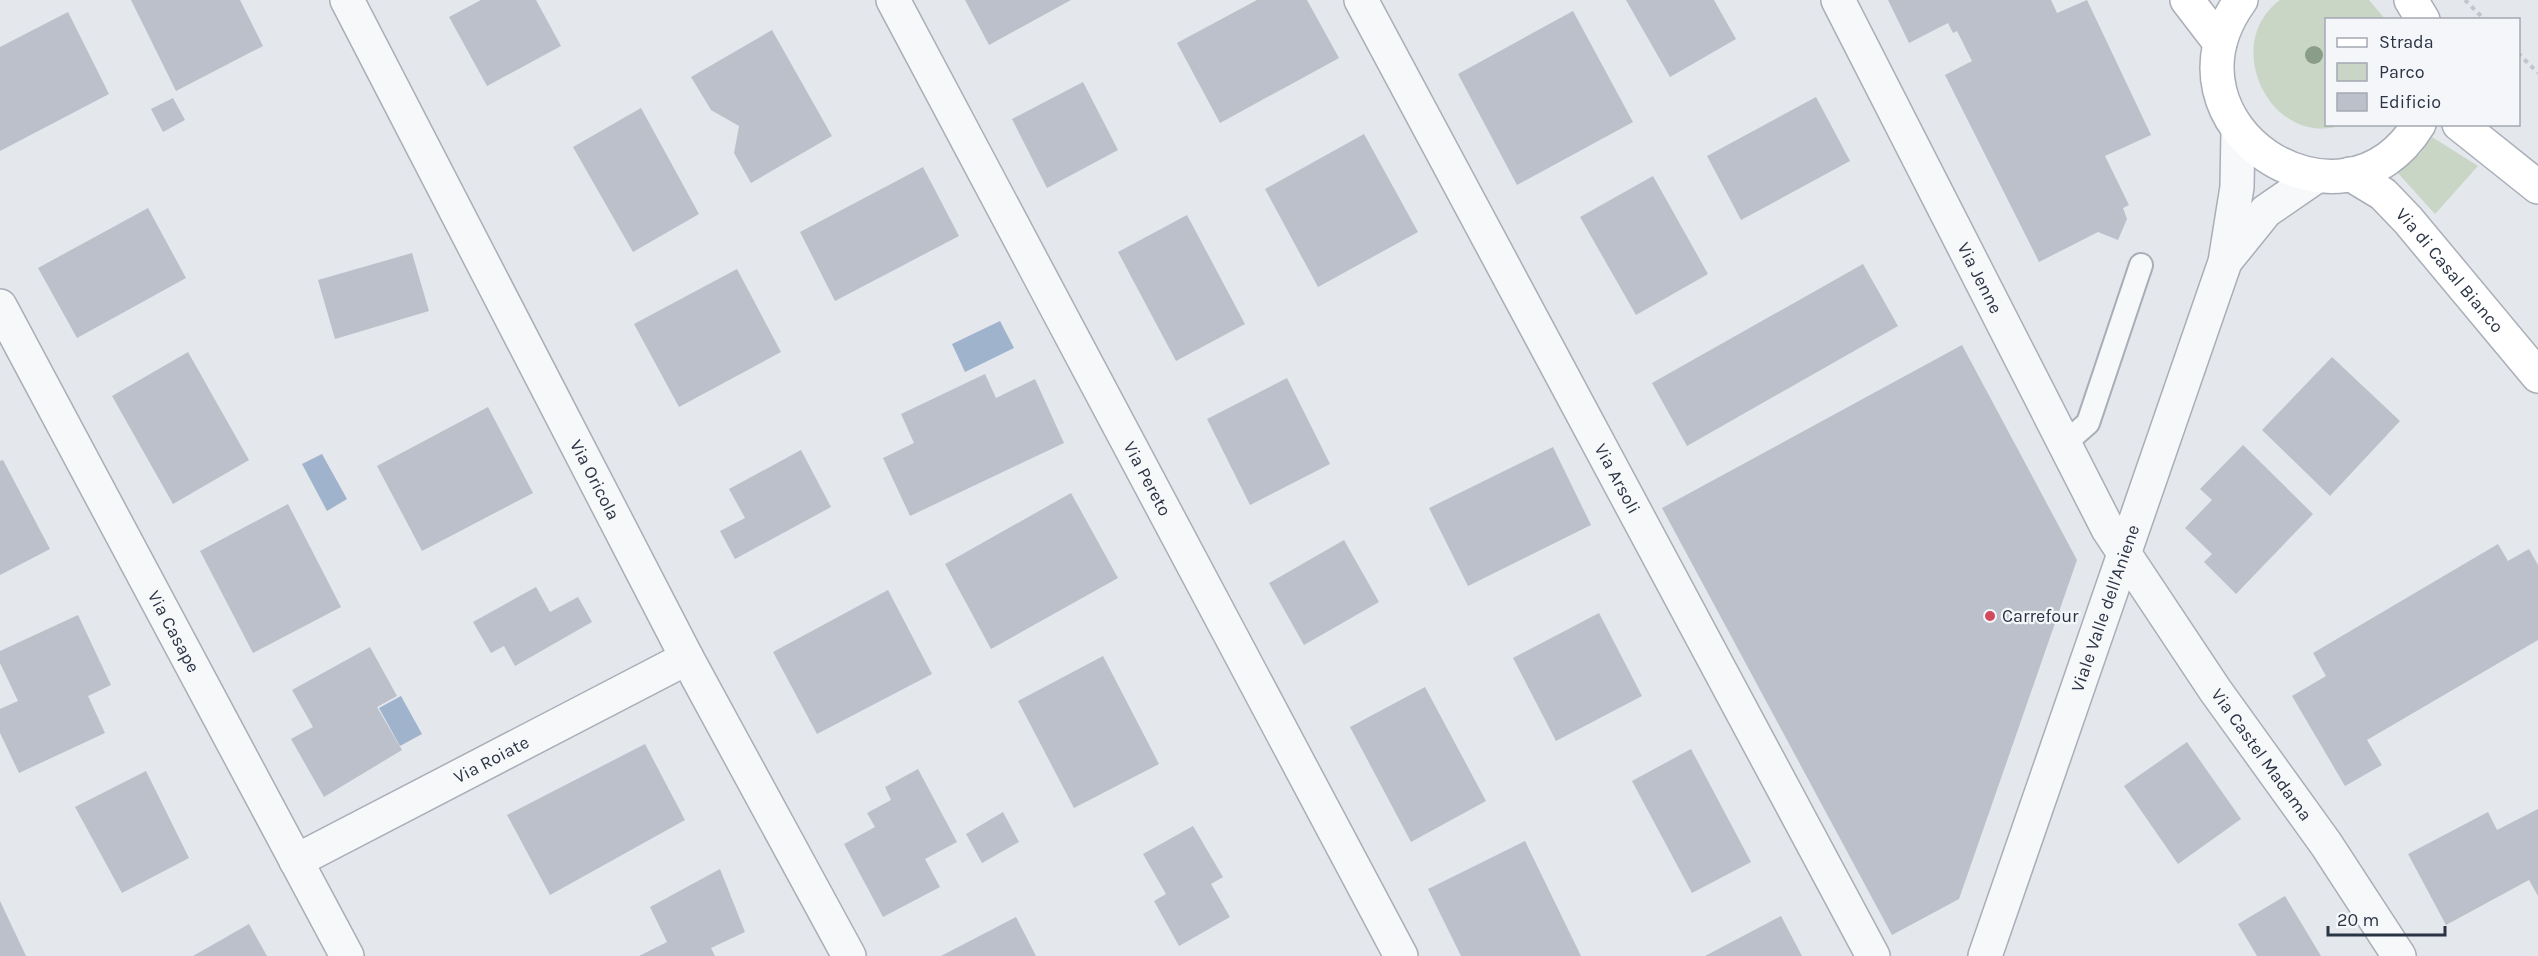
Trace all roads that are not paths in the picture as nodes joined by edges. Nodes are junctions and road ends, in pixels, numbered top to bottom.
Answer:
1 (347, 0) edge
2 (892, 0) edge
3 (1361, 0) edge
4 (1838, 0) edge
5 (2187, 0) edge
6 (2241, 0) edge
7 (2411, 0) edge
8 (2422, 18) edge
9 (2220, 43) junction
10 (2417, 126) edge
11 (2462, 126) edge
12 (2238, 131) junction
13 (2350, 174) junction
14 (2317, 176) junction
15 (2538, 187) edge
16 (2225, 262) junction
17 (2141, 265) dead end
18 (0, 306) edge
19 (2538, 376) edge
20 (2063, 445) junction
21 (2124, 554) junction
22 (687, 658) junction
23 (296, 861) junction
24 (347, 956) edge
25 (849, 956) edge
26 (1401, 956) edge
27 (1874, 956) edge
28 (1986, 956) edge
29 (2399, 956) edge

1 - 22 street, Via Oricola
2 - 26 street, Via Pereto
3 - 27 street, Via Arsoli
4 - 20 street, Via Jenne
5 - 9 main road
6 - 9 main road
7 - 8 main road
9 - 12 main road
10 - 13 main road
11 - 15 main road
12 - 14 main road
12 - 16 street
13 - 14 main road
13 - 19 main road, Via di Casal Bianco
14 - 16 street
16 - 21 street, Viale Valle dell'Aniene
17 - 20 lane
18 - 23 street, Via Casape
20 - 21 street, Via Jenne
21 - 28 street, Viale Valle dell'Aniene
21 - 29 street, Via Castel Madama
22 - 23 street, Via Roiate
22 - 25 street, Via Oricola
23 - 24 street, Via Casape

